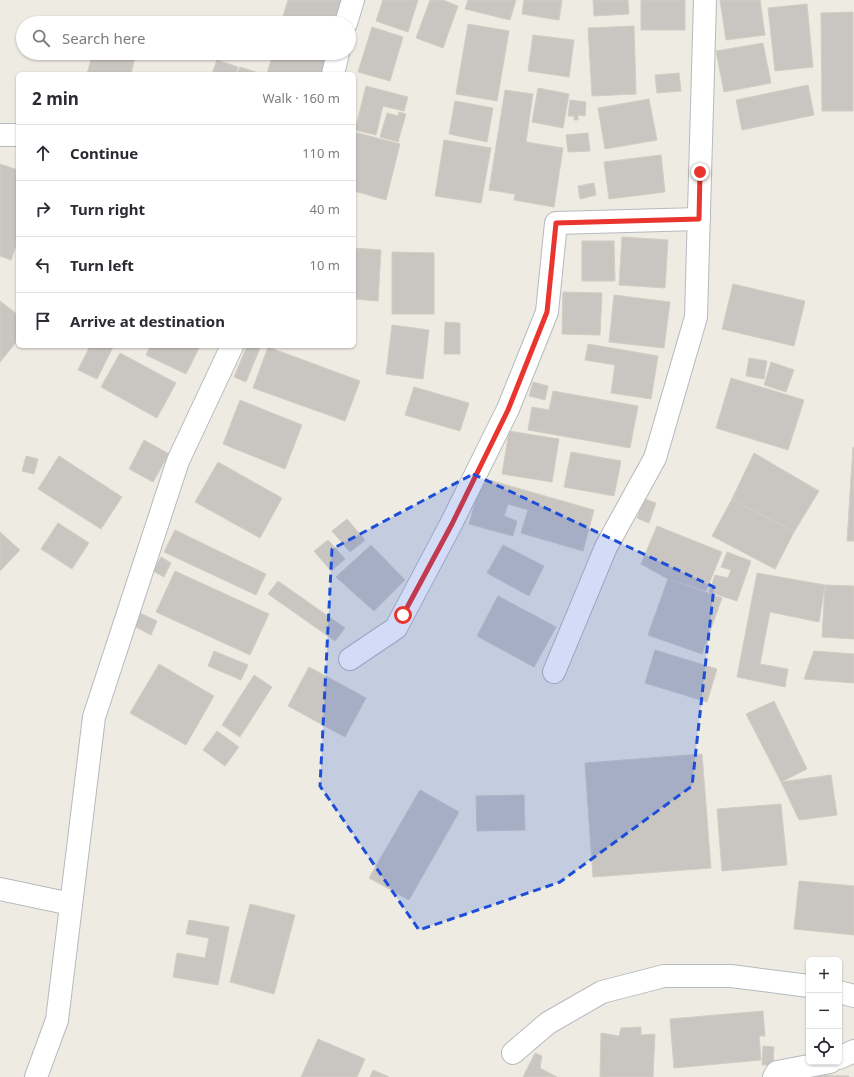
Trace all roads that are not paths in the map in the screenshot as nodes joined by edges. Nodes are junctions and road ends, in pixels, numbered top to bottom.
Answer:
1 (353, 0) edge
2 (705, 0) edge
3 (348, 16) edge
4 (336, 60) edge
5 (333, 72) edge
6 (0, 135) edge
7 (16, 135) edge
8 (699, 219) junction
9 (231, 348) edge
10 (350, 659) dead end
11 (554, 672) dead end
12 (0, 889) edge
13 (71, 904) junction
14 (806, 986) edge
15 (842, 993) edge
16 (854, 996) edge
17 (854, 1052) edge
18 (513, 1053) dead end
19 (842, 1057) edge
20 (814, 1065) edge
21 (36, 1077) edge
22 (774, 1077) edge

1 - 3 street
2 - 8 street
4 - 5 street
6 - 7 street
8 - 10 street
8 - 11 street
9 - 13 street
12 - 13 street
13 - 21 street
14 - 18 street
15 - 16 street
17 - 19 street
20 - 22 street

